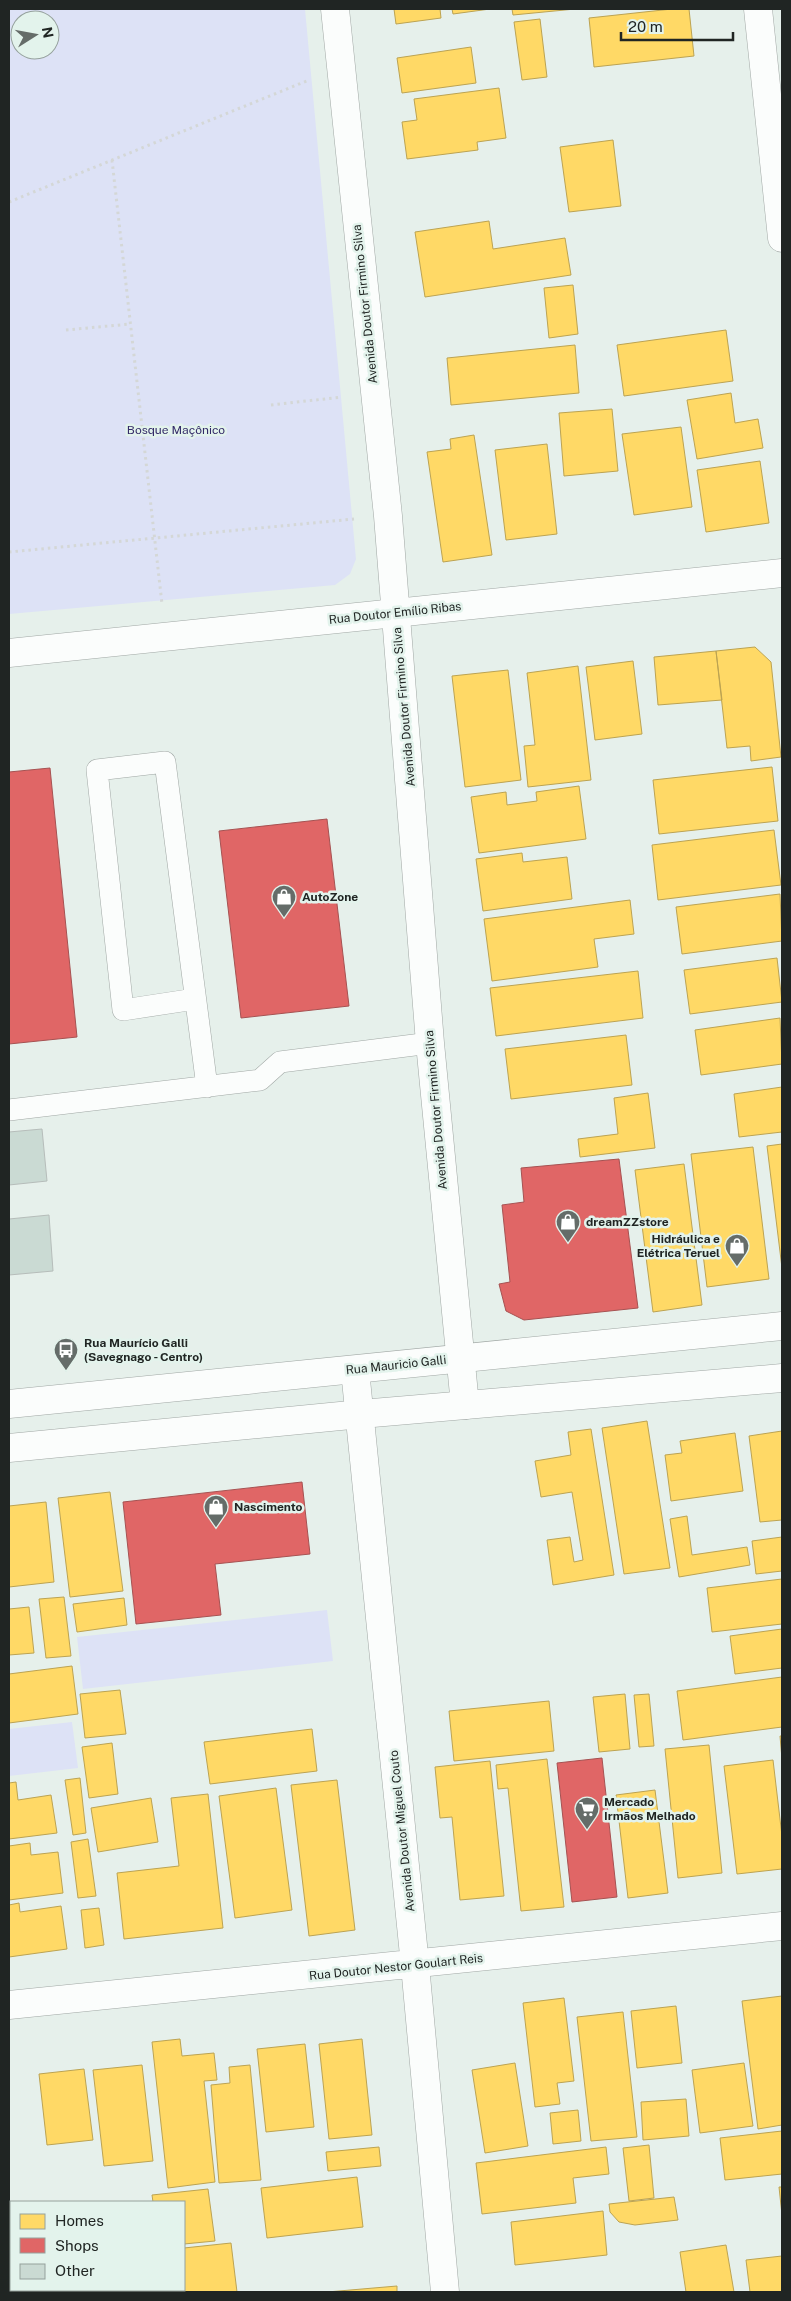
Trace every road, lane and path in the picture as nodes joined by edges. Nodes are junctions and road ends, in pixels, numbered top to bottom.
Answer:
1 (335, 9) edge
2 (758, 9) edge
3 (340, 67) junction
4 (112, 160) junction
5 (9, 202) edge
6 (782, 238) edge
7 (130, 324) junction
8 (66, 330) dead end
9 (374, 394) junction
10 (271, 405) dead end
11 (388, 516) junction
12 (154, 538) junction
13 (9, 552) edge
14 (782, 573) edge
15 (396, 612) junction
16 (165, 638) junction
17 (9, 653) edge
18 (196, 999) junction
19 (430, 1043) junction
20 (207, 1087) junction
21 (9, 1110) edge
22 (782, 1326) edge
23 (459, 1358) junction
24 (355, 1370) junction
25 (782, 1378) edge
26 (9, 1404) edge
27 (465, 1405) junction
28 (361, 1414) junction
29 (9, 1448) edge
30 (782, 1926) edge
31 (415, 1965) junction
32 (9, 2005) edge
33 (445, 2292) edge

1 - 3 street, Avenida Doutor Firmino Silva
2 - 6 street
3 - 4 path
3 - 9 street, Avenida Doutor Firmino Silva
4 - 5 path
4 - 7 path
7 - 8 path
7 - 12 path
9 - 10 path
9 - 11 street, Avenida Doutor Firmino Silva
11 - 12 path
11 - 15 street, Avenida Doutor Firmino Silva
12 - 13 path
12 - 16 path
14 - 15 street, Rua Doutor Emílio Ribas
15 - 16 street, Rua Doutor Emílio Ribas
15 - 19 street, Avenida Doutor Firmino Silva
16 - 17 street, Rua Doutor Emílio Ribas
18 - 18 lane
18 - 20 lane
19 - 20 lane
19 - 23 street, Avenida Doutor Firmino Silva
20 - 21 lane
22 - 23 street, Rua Mauricio Galli
23 - 24 street, Rua Mauricio Galli
23 - 27 street, Avenida Doutor Firmino Silva
24 - 26 street, Rua Mauricio Galli
24 - 28 street, Avenida Doutor Miguel Couto
25 - 27 street
27 - 28 street
28 - 29 street
28 - 31 street, Avenida Doutor Miguel Couto
30 - 31 street, Rua Doutor Nestor Goulart Reis
31 - 32 street, Rua Doutor Nestor Goulart Reis
31 - 33 street, Avenida Doutor Miguel Couto

